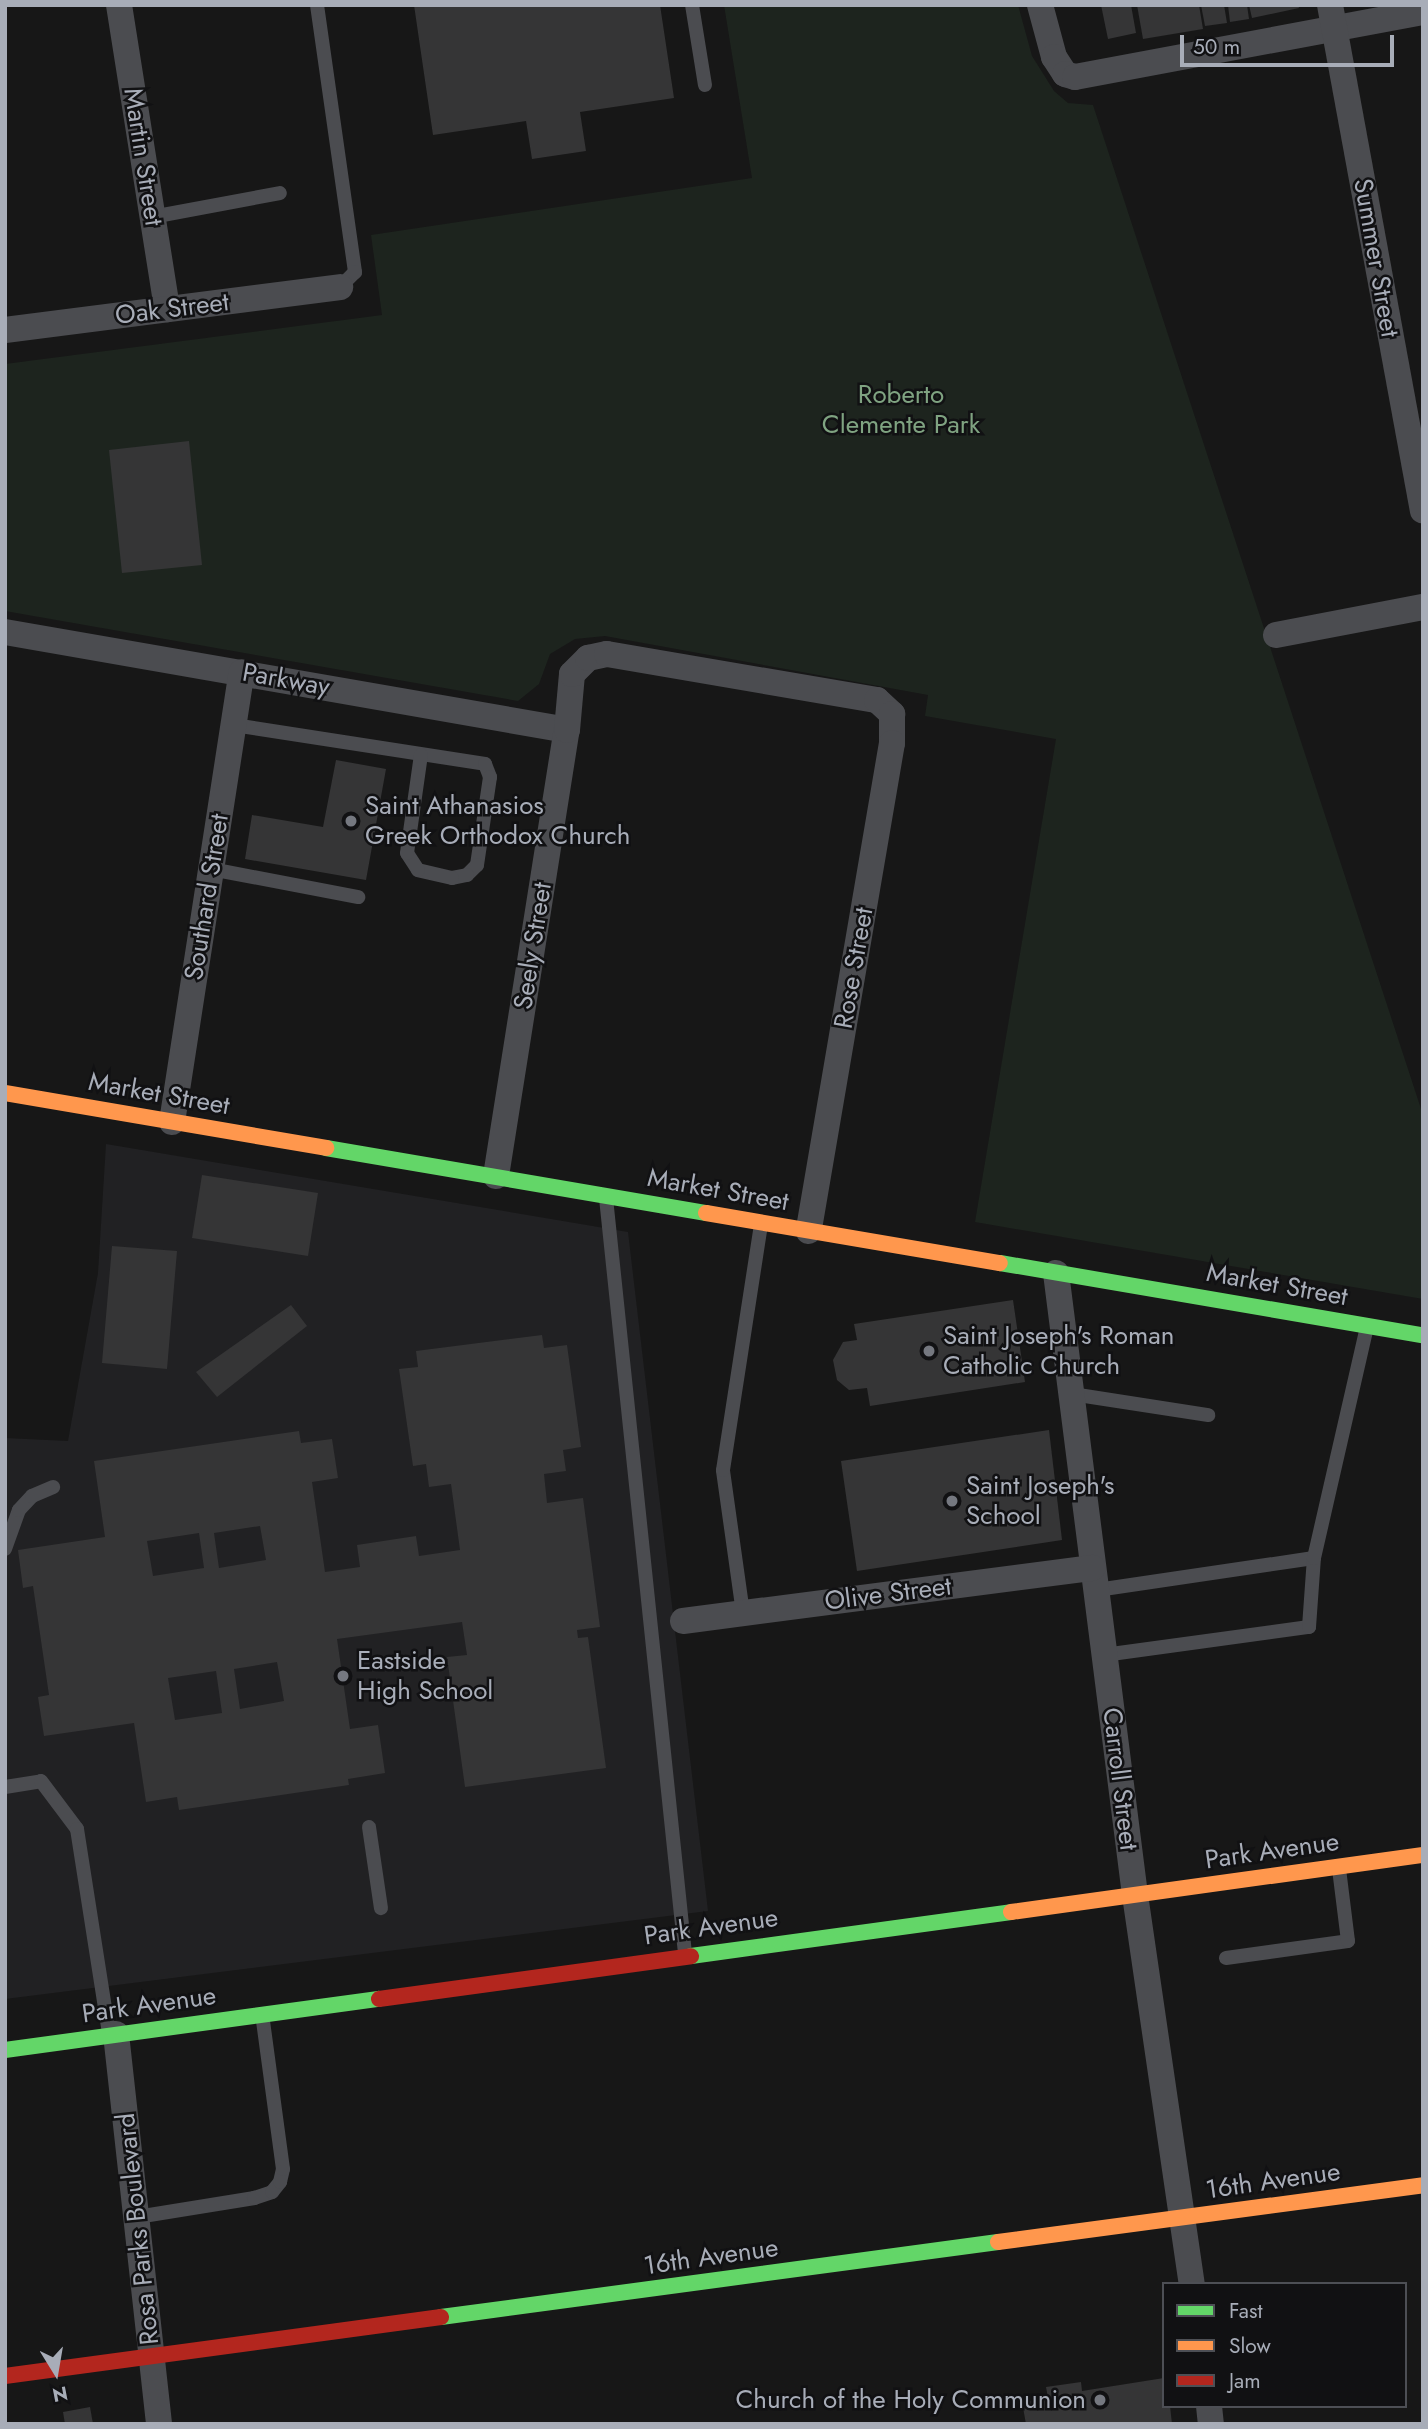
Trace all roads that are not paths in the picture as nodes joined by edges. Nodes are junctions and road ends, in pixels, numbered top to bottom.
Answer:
1 (119, 5) edge
2 (317, 5) edge
3 (692, 5) edge
4 (1040, 5) edge
5 (1423, 12) edge
6 (1332, 17) edge
7 (705, 85) dead end
8 (280, 193) dead end
9 (152, 217) junction
10 (340, 287) joint
11 (167, 309) junction
12 (5, 330) edge
13 (1423, 511) edge
14 (1423, 607) edge
15 (5, 632) edge
16 (1276, 635) dead end
17 (607, 654) joint
18 (242, 672) junction
19 (234, 726) junction
20 (567, 730) junction
21 (421, 755) junction
22 (211, 869) junction
23 (358, 897) dead end
24 (5, 1093) edge
25 (172, 1122) junction
26 (496, 1176) junction
27 (606, 1196) junction
28 (761, 1223) junction
29 (808, 1231) junction
30 (1056, 1273) junction
31 (1367, 1325) junction
32 (1423, 1335) edge
33 (1072, 1394) junction
34 (1208, 1415) dead end
35 (53, 1487) dead end
36 (5, 1549) edge
37 (1314, 1558) junction
38 (1095, 1579) junction
39 (743, 1613) junction
40 (683, 1621) dead end
41 (1104, 1655) junction
42 (5, 1787) edge
43 (369, 1827) dead end
44 (1423, 1855) edge
45 (1339, 1867) junction
46 (1135, 1895) junction
47 (382, 1908) dead end
48 (685, 1955) junction
49 (1226, 1958) dead end
50 (262, 2013) junction
51 (112, 2035) junction
52 (5, 2050) edge
53 (1423, 2185) edge
54 (137, 2217) junction
55 (1184, 2218) junction
56 (1192, 2282) edge
57 (152, 2356) junction
58 (5, 2376) edge
59 (159, 2424) edge

1 - 9 street, Martin Street
2 - 10 lane
3 - 7 lane
4 - 6 street
5 - 6 street
6 - 13 street, Summer Street
8 - 9 lane
9 - 11 street, Martin Street
10 - 11 street, Oak Street
11 - 12 street, Oak Street
14 - 16 street
15 - 18 street, Parkway
17 - 20 street, Seely Street
17 - 29 street, Rose Street
18 - 19 street, Southard Street
18 - 20 street, Parkway
19 - 21 lane
19 - 22 street, Southard Street
20 - 26 street, Seely Street
21 - 21 lane
22 - 23 lane
22 - 25 street, Southard Street
24 - 25 main road, Market Street
25 - 26 main road, Market Street
26 - 27 main road, Market Street
27 - 28 main road, Market Street
27 - 48 lane
28 - 29 main road, Market Street
28 - 39 lane
29 - 30 main road, Market Street
30 - 31 main road, Market Street
30 - 33 street, Carroll Street
31 - 32 main road, Market Street
31 - 37 lane
33 - 34 lane
33 - 38 street, Carroll Street
35 - 36 lane
37 - 38 lane
37 - 41 lane
38 - 39 street, Olive Street
38 - 41 street, Carroll Street
39 - 40 street, Olive Street
41 - 46 street, Carroll Street
42 - 51 lane
43 - 47 lane
44 - 45 main road, Park Avenue
45 - 46 main road, Park Avenue
45 - 49 lane
46 - 48 main road, Park Avenue
46 - 55 street, Carroll Street
48 - 50 main road, Park Avenue
50 - 51 main road, Park Avenue
50 - 54 lane
51 - 52 main road, Park Avenue
51 - 54 street, Rosa Parks Boulevard
53 - 55 main road, 16th Avenue
54 - 57 street, Rosa Parks Boulevard
55 - 56 street, Carroll Street
55 - 57 main road, 16th Avenue
57 - 58 main road, 16th Avenue
57 - 59 street, Rosa Parks Boulevard

